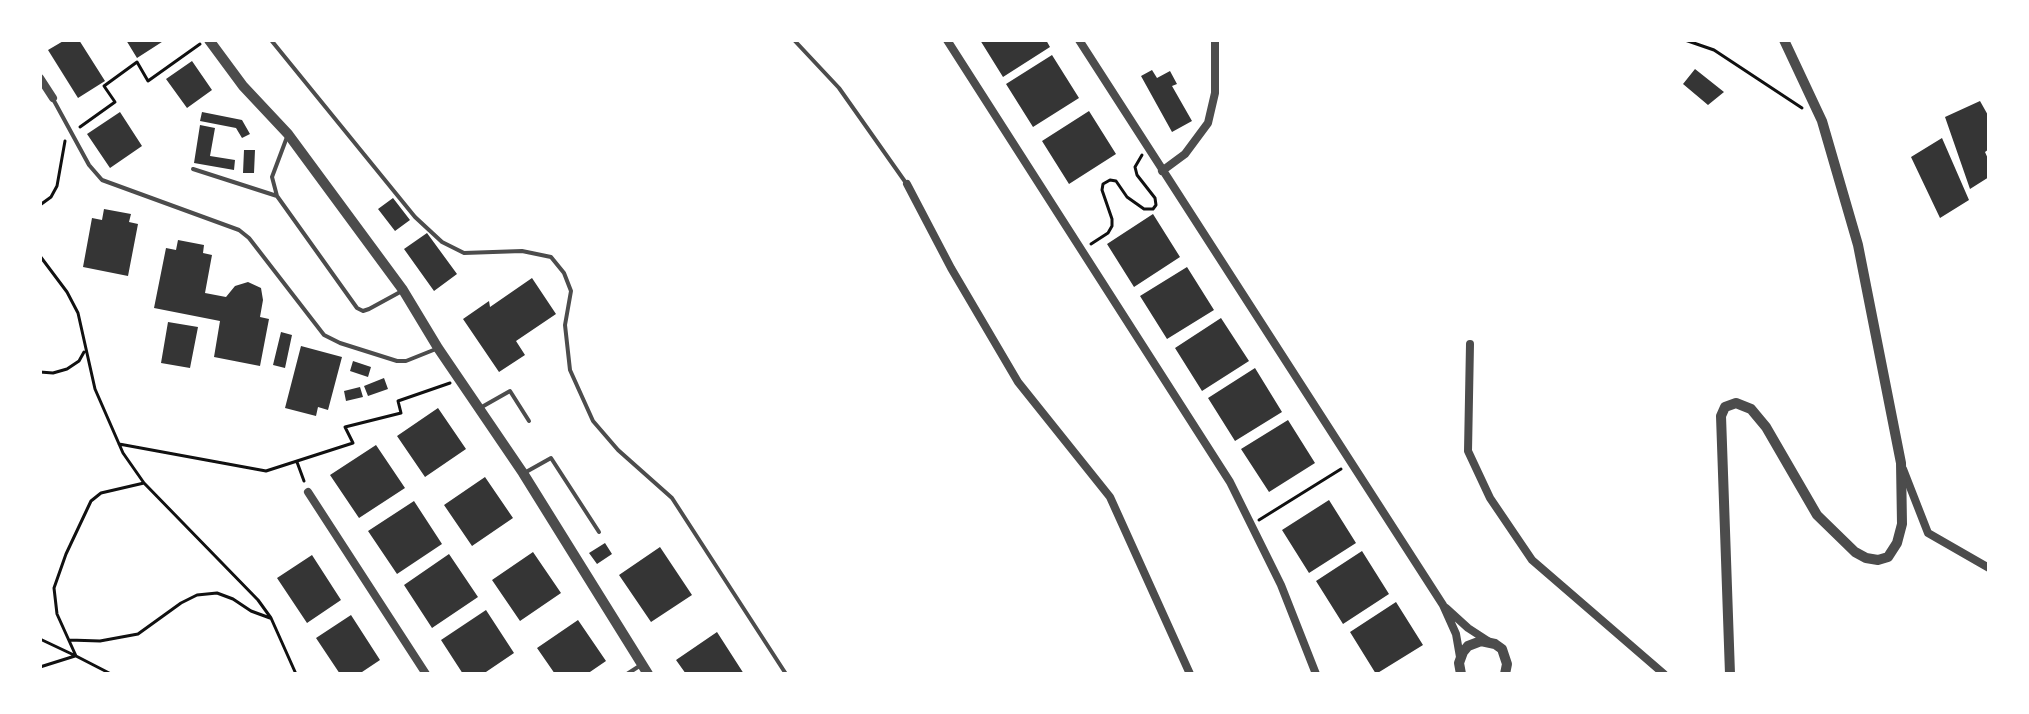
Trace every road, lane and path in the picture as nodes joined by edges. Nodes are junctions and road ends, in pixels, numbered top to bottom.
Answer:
1 (208, 40) edge
2 (271, 40) edge
3 (794, 40) edge
4 (947, 40) edge
5 (1079, 40) edge
6 (1215, 40) edge
7 (1685, 40) edge
8 (1784, 40) edge
9 (40, 78) edge
10 (53, 98) joint
11 (1822, 121) junction
12 (68, 125) junction
13 (72, 133) junction
14 (288, 134) junction
15 (1148, 150) junction
16 (193, 169) dead end
17 (1162, 171) junction
18 (907, 184) joint
19 (277, 196) junction
20 (40, 205) edge
21 (1082, 249) junction
22 (40, 256) edge
23 (403, 290) junction
24 (1470, 344) dead end
25 (438, 348) junction
26 (85, 351) junction
27 (40, 372) edge
28 (461, 379) junction
29 (480, 408) junction
30 (529, 421) dead end
31 (119, 444) junction
32 (297, 461) junction
33 (1351, 462) junction
34 (1901, 463) junction
35 (523, 473) junction
36 (144, 483) junction
37 (308, 492) joint
38 (1252, 524) junction
39 (599, 532) dead end
40 (1989, 568) edge
41 (1443, 605) junction
42 (271, 618) junction
43 (40, 639) edge
44 (69, 640) junction
45 (1488, 641) junction
46 (76, 656) junction
47 (40, 667) edge
48 (1460, 668) edge
49 (644, 669) edge
50 (1506, 673) edge
51 (111, 674) edge
52 (296, 674) edge
53 (426, 674) edge
54 (627, 674) edge
55 (786, 674) edge
56 (1190, 674) edge
57 (1316, 674) edge
58 (1664, 674) edge
59 (1730, 674) edge

1 - 13 path
1 - 14 street
2 - 55 lane
3 - 18 lane
4 - 21 street
5 - 15 street
6 - 17 street
7 - 11 path
8 - 11 street
9 - 10 street
10 - 12 lane
11 - 34 street
12 - 13 lane
12 - 20 path
13 - 25 lane
14 - 19 lane
14 - 23 street
15 - 17 street
15 - 21 path
16 - 19 lane
17 - 33 street
18 - 56 street
19 - 23 lane
21 - 38 street
22 - 26 path
23 - 25 street
24 - 58 street
25 - 28 street
26 - 27 path
26 - 31 path
28 - 29 street
28 - 32 path
29 - 30 lane
29 - 35 street
31 - 32 path
31 - 36 path
32 - 37 path
33 - 38 path
33 - 41 street
34 - 40 street
34 - 59 street
35 - 39 lane
35 - 49 street
36 - 42 path
36 - 44 path
37 - 53 street
38 - 57 street
41 - 45 street
41 - 48 street
42 - 44 path
42 - 52 path
43 - 46 path
44 - 46 path
45 - 48 street
45 - 50 street
46 - 47 path
46 - 51 path
49 - 54 lane

